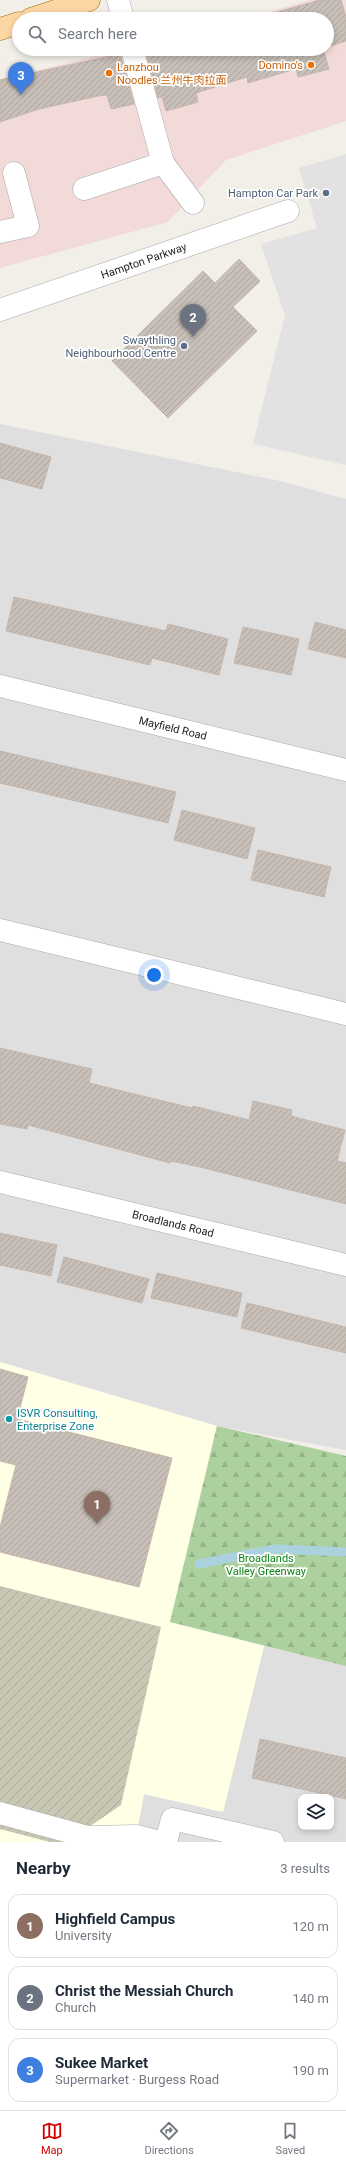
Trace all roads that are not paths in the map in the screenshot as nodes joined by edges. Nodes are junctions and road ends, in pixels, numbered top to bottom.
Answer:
1 (89, 0) edge
2 (118, 0) edge
3 (52, 12) edge
4 (121, 12) edge
5 (12, 25) edge
6 (0, 29) edge
7 (134, 56) edge
8 (163, 163) junction
9 (14, 173) dead end
10 (84, 188) dead end
11 (193, 203) dead end
12 (288, 211) dead end
13 (0, 232) edge
14 (0, 310) edge
15 (0, 686) edge
16 (346, 770) edge
17 (0, 930) edge
18 (346, 1014) edge
19 (0, 1182) edge
20 (346, 1266) edge
21 (0, 1813) edge
22 (160, 1842) edge
23 (166, 1842) edge
24 (273, 1842) edge

1 - 3 main road
2 - 4 street
5 - 6 main road
7 - 8 street
8 - 10 street
8 - 11 street
9 - 13 street
12 - 14 street, Hampton Parkway
15 - 16 street, Mayfield Road
17 - 18 street
19 - 20 street, Broadlands Road
21 - 22 street
23 - 24 street

